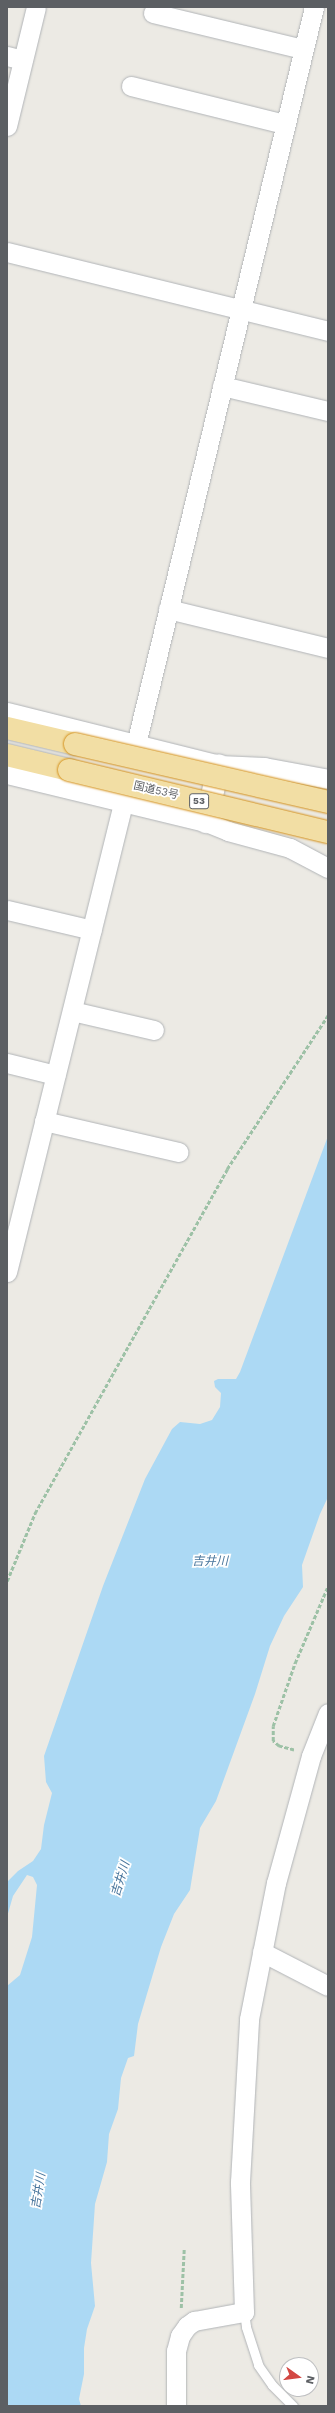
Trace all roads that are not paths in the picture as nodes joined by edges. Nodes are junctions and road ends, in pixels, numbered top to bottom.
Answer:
1 (36, 7) edge
2 (314, 7) edge
3 (153, 13) dead end
4 (303, 49) junction
5 (15, 58) edge
6 (132, 86) dead end
7 (285, 124) junction
8 (7, 126) edge
9 (7, 252) edge
10 (240, 310) junction
11 (328, 331) edge
12 (222, 386) junction
13 (328, 411) edge
14 (168, 609) junction
15 (328, 648) edge
16 (7, 712) edge
17 (7, 728) edge
18 (136, 744) junction
19 (7, 751) edge
20 (7, 755) edge
21 (28, 760) junction
22 (219, 765) junction
23 (7, 774) edge
24 (328, 780) edge
25 (123, 802) junction
26 (328, 802) edge
27 (206, 822) junction
28 (328, 832) edge
29 (328, 868) edge
30 (7, 910) edge
31 (92, 930) junction
32 (72, 1011) junction
33 (154, 1030) dead end
34 (7, 1063) edge
35 (56, 1075) junction
36 (44, 1121) junction
37 (178, 1152) dead end
38 (15, 1208) edge
39 (7, 1272) edge
40 (328, 1713) edge
41 (262, 1952) junction
42 (328, 1986) edge
43 (244, 2312) junction
44 (291, 2405) edge
45 (176, 2406) edge

1 - 5 street
2 - 4 street
3 - 4 street
4 - 7 street
5 - 8 street
6 - 7 street
7 - 10 street
9 - 10 street
10 - 11 street
10 - 12 street
12 - 13 street
12 - 14 street
14 - 15 street
14 - 18 street
16 - 18 street
17 - 26 highway, bridge
18 - 22 street
19 - 21 highway
20 - 21 highway, 国道53号 / 53
21 - 28 highway, 国道53号 / 53, bridge
22 - 24 street
22 - 27 street
23 - 25 street
25 - 27 street
25 - 31 street
27 - 29 street
30 - 31 street
31 - 32 street
32 - 33 street
32 - 35 street
34 - 35 street
35 - 36 street
36 - 37 street
36 - 38 street
38 - 39 street
40 - 41 street
41 - 42 street
41 - 43 street
43 - 44 lane
43 - 45 street

